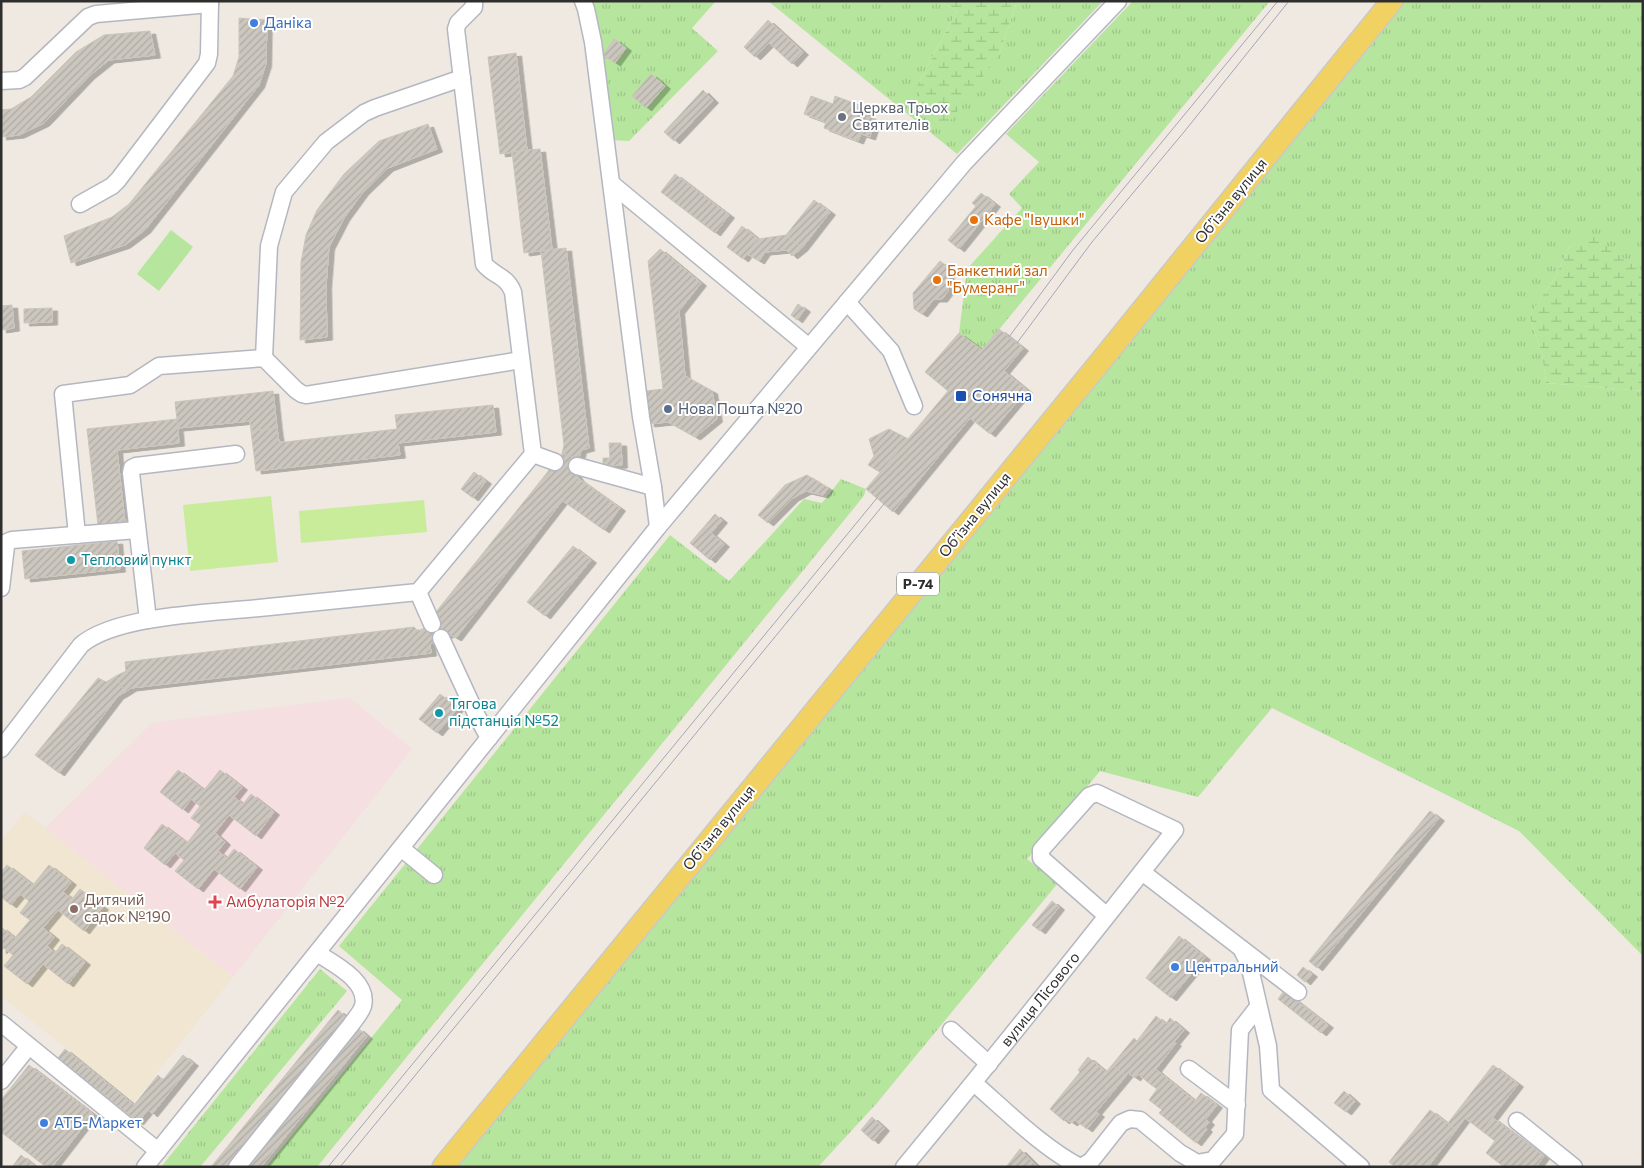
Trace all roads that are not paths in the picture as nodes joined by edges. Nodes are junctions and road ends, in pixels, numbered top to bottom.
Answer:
1 (474, 1) edge
2 (582, 1) edge
3 (1118, 1) edge
4 (1392, 1) edge
5 (210, 2) edge
6 (462, 78) junction
7 (1, 81) edge
8 (612, 184) junction
9 (80, 204) dead end
10 (847, 302) junction
11 (809, 347) junction
12 (264, 358) junction
13 (522, 360) junction
14 (914, 406) dead end
15 (236, 454) dead end
16 (533, 454) junction
17 (555, 462) dead end
18 (577, 466) dead end
19 (654, 487) junction
20 (658, 527) junction
21 (137, 530) junction
22 (77, 535) junction
23 (1, 588) edge
24 (418, 592) junction
25 (148, 620) junction
26 (432, 624) dead end
27 (441, 638) dead end
28 (489, 738) junction
29 (1, 749) edge
30 (401, 848) junction
31 (1142, 872) junction
32 (434, 875) dead end
33 (1107, 916) junction
34 (1242, 950) junction
35 (317, 953) junction
36 (1298, 992) dead end
37 (1258, 1007) junction
38 (1, 1023) edge
39 (951, 1030) dead end
40 (29, 1046) junction
41 (989, 1064) junction
42 (1189, 1069) dead end
43 (1, 1082) edge
44 (974, 1083) junction
45 (1237, 1105) junction
46 (1517, 1122) dead end
47 (158, 1150) junction
48 (1562, 1163) edge
49 (1073, 1165) edge
50 (146, 1167) edge
51 (237, 1167) edge
52 (443, 1167) edge
53 (904, 1167) edge
54 (1361, 1167) edge

1 - 6 street
2 - 8 street
3 - 10 street
4 - 52 main road, Обʼїзна вулиця / Р-74
5 - 7 street
5 - 9 street
6 - 12 street
6 - 13 street
8 - 11 street
8 - 19 street
10 - 11 street
10 - 14 street
11 - 20 street
12 - 13 street
12 - 22 street
13 - 16 street
15 - 21 street
16 - 17 street
16 - 24 street
18 - 19 street
19 - 20 street
20 - 28 street
21 - 22 street
21 - 25 street
22 - 23 street
24 - 25 street
24 - 26 street
25 - 29 street
27 - 28 street
28 - 30 street
30 - 32 street
30 - 35 street
31 - 33 street, вулиця Лісового
31 - 33 street, вулиця Лісового
31 - 34 street
33 - 41 street, вулиця Лісового
34 - 36 street
34 - 37 street
35 - 47 street
35 - 51 street
37 - 45 street
37 - 54 street
38 - 40 street
39 - 41 street
40 - 43 street
40 - 47 street
41 - 44 street, вулиця Лісового
42 - 45 street
44 - 49 street
44 - 53 street, вулиця Лісового
45 - 49 street
46 - 48 street
47 - 50 street

